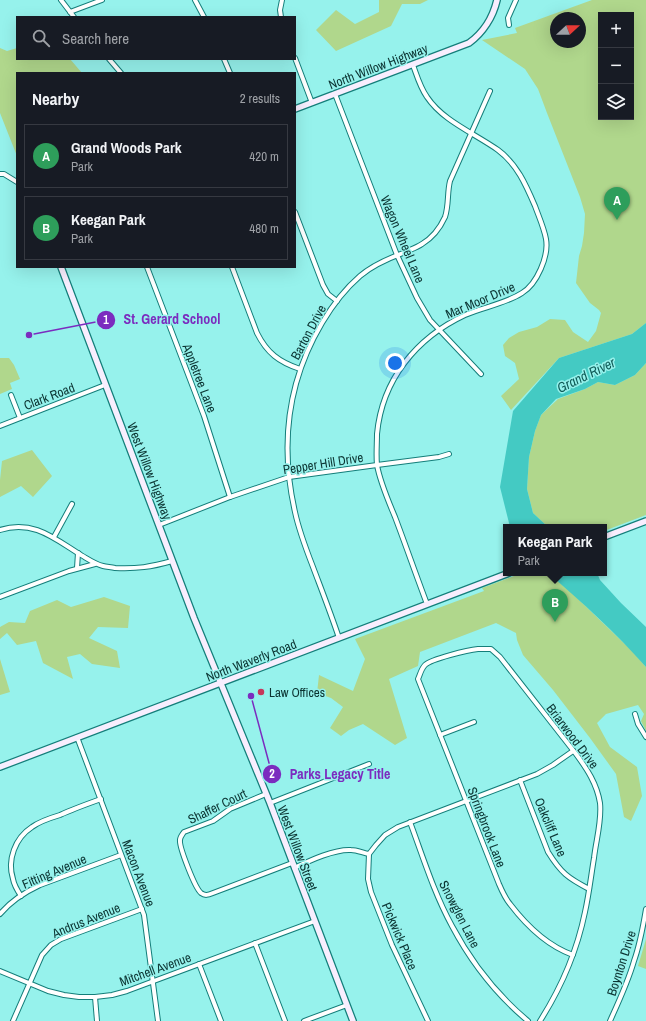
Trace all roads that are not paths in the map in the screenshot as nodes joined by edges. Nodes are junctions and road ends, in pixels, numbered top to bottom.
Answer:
1 (61, 0) edge
2 (102, 0) edge
3 (195, 0) edge
4 (282, 0) edge
5 (497, 0) edge
6 (516, 0) edge
7 (70, 12) junction
8 (73, 16) edge
9 (203, 16) edge
10 (281, 16) edge
11 (509, 25) dead end
12 (110, 60) edge
13 (224, 60) edge
14 (296, 60) edge
15 (413, 65) junction
16 (120, 72) edge
17 (228, 72) edge
18 (490, 91) dead end
19 (335, 94) junction
20 (312, 103) junction
21 (296, 109) edge
22 (472, 133) junction
23 (0, 174) edge
24 (16, 181) edge
25 (296, 215) edge
26 (397, 255) junction
27 (61, 268) edge
28 (147, 268) edge
29 (232, 268) edge
30 (337, 301) junction
31 (439, 330) junction
32 (300, 369) junction
33 (481, 374) dead end
34 (105, 385) junction
35 (11, 395) dead end
36 (20, 418) junction
37 (0, 426) edge
38 (449, 454) dead end
39 (377, 465) junction
40 (289, 477) junction
41 (230, 497) junction
42 (72, 504) dead end
43 (646, 522) edge
44 (159, 525) junction
45 (0, 530) edge
46 (607, 536) edge
47 (54, 537) junction
48 (78, 553) junction
49 (172, 561) junction
50 (96, 564) junction
51 (77, 568) junction
52 (503, 576) edge
53 (0, 597) edge
54 (427, 604) junction
55 (339, 638) junction
56 (418, 679) joint
57 (221, 683) junction
58 (635, 714) dead end
59 (474, 722) dead end
60 (440, 735) junction
61 (646, 737) edge
62 (78, 738) junction
63 (573, 751) junction
64 (368, 764) dead end
65 (0, 767) edge
66 (520, 780) junction
67 (266, 794) junction
68 (101, 799) junction
69 (466, 801) junction
70 (270, 803) junction
71 (410, 822) junction
72 (121, 854) junction
73 (369, 854) junction
74 (293, 866) junction
75 (589, 889) junction
76 (21, 896) junction
77 (142, 909) junction
78 (646, 909) edge
79 (0, 914) edge
80 (315, 921) junction
81 (255, 943) junction
82 (573, 955) junction
83 (199, 964) junction
84 (0, 971) edge
85 (153, 981) junction
86 (29, 983) junction
87 (95, 997) junction
88 (347, 1005) junction
89 (13, 1021) edge
90 (96, 1021) edge
91 (158, 1021) edge
92 (221, 1021) edge
93 (285, 1021) edge
94 (304, 1021) edge
95 (353, 1021) edge
96 (428, 1021) edge
97 (528, 1021) edge
98 (540, 1021) edge
99 (610, 1021) edge

1 - 7 street
2 - 7 street
3 - 9 street
4 - 10 street
5 - 15 street, North Willow Highway
6 - 11 street
7 - 8 street
12 - 16 street
13 - 17 street
14 - 20 street
15 - 19 street, North Willow Highway
15 - 22 street, Mar Moor Drive
18 - 22 street, Barton Drive
19 - 20 street, North Willow Highway
19 - 26 street, Wagon Wheel Lane
20 - 21 street, North Willow Highway
22 - 26 street, Barton Drive
22 - 31 street, Mar Moor Drive
23 - 24 street
25 - 30 street
26 - 30 street, Barton Drive
26 - 31 street, Wagon Wheel Lane
27 - 34 street, West Willow Highway
28 - 41 street, Appletree Lane
29 - 32 street
30 - 32 street, Barton Drive
31 - 33 street, Wagon Wheel Lane
31 - 39 street, Mar Moor Drive
32 - 40 street, Barton Drive
34 - 36 street, Clark Road
34 - 44 street, West Willow Highway
35 - 36 street
36 - 37 street, Clark Road
38 - 39 street, Pepper Hill Drive
39 - 40 street, Pepper Hill Drive
39 - 54 street, Mar Moor Drive
40 - 41 street, Pepper Hill Drive
40 - 55 street, Barton Drive
41 - 44 street, Pepper Hill Drive
42 - 47 street
43 - 46 street
44 - 49 street, West Willow Highway
45 - 47 street
47 - 48 street
48 - 50 street
48 - 51 street
49 - 50 street
49 - 57 street, West Willow Highway
50 - 51 street
51 - 53 street
52 - 54 street, North Waverly Road
54 - 55 street, North Waverly Road
55 - 57 street, North Waverly Road
56 - 60 street, Springbrook Lane
56 - 63 street, Briarwood Drive
57 - 62 street, North Waverly Road
57 - 67 street, West Willow Street
58 - 61 street
59 - 60 street
60 - 69 street, Springbrook Lane
62 - 65 street, North Waverly Road
62 - 68 street, Macon Avenue
63 - 66 street
63 - 75 street, Briarwood Drive
64 - 70 street
66 - 69 street
66 - 75 street, Oakcliff Lane
67 - 70 street, West Willow Street
67 - 74 street, Shaffer Court
68 - 72 street, Macon Avenue
68 - 76 street
69 - 71 street
69 - 82 street, Springbrook Lane
70 - 74 street, West Willow Street
71 - 73 street
71 - 97 street, Snowglen Lane
72 - 76 street, Fitting Avenue
72 - 77 street, Macon Avenue
73 - 74 street
73 - 96 street, Pickwick Place
74 - 80 street, West Willow Street
75 - 82 street, Briarwood Drive
76 - 79 street, Fitting Avenue
77 - 85 street, Macon Avenue
77 - 86 street, Andrus Avenue
78 - 99 street, Boynton Drive
80 - 81 street, Mitchell Avenue
80 - 88 street, West Willow Street
81 - 83 street, Mitchell Avenue
81 - 93 street
82 - 98 street, Briarwood Drive
83 - 85 street, Mitchell Avenue
83 - 92 street
84 - 86 street, Mitchell Avenue
85 - 87 street, Mitchell Avenue
85 - 91 street, Macon Avenue
86 - 87 street, Mitchell Avenue
86 - 89 street, Andrus Avenue
87 - 90 street
88 - 94 street
88 - 95 street, West Willow Street

